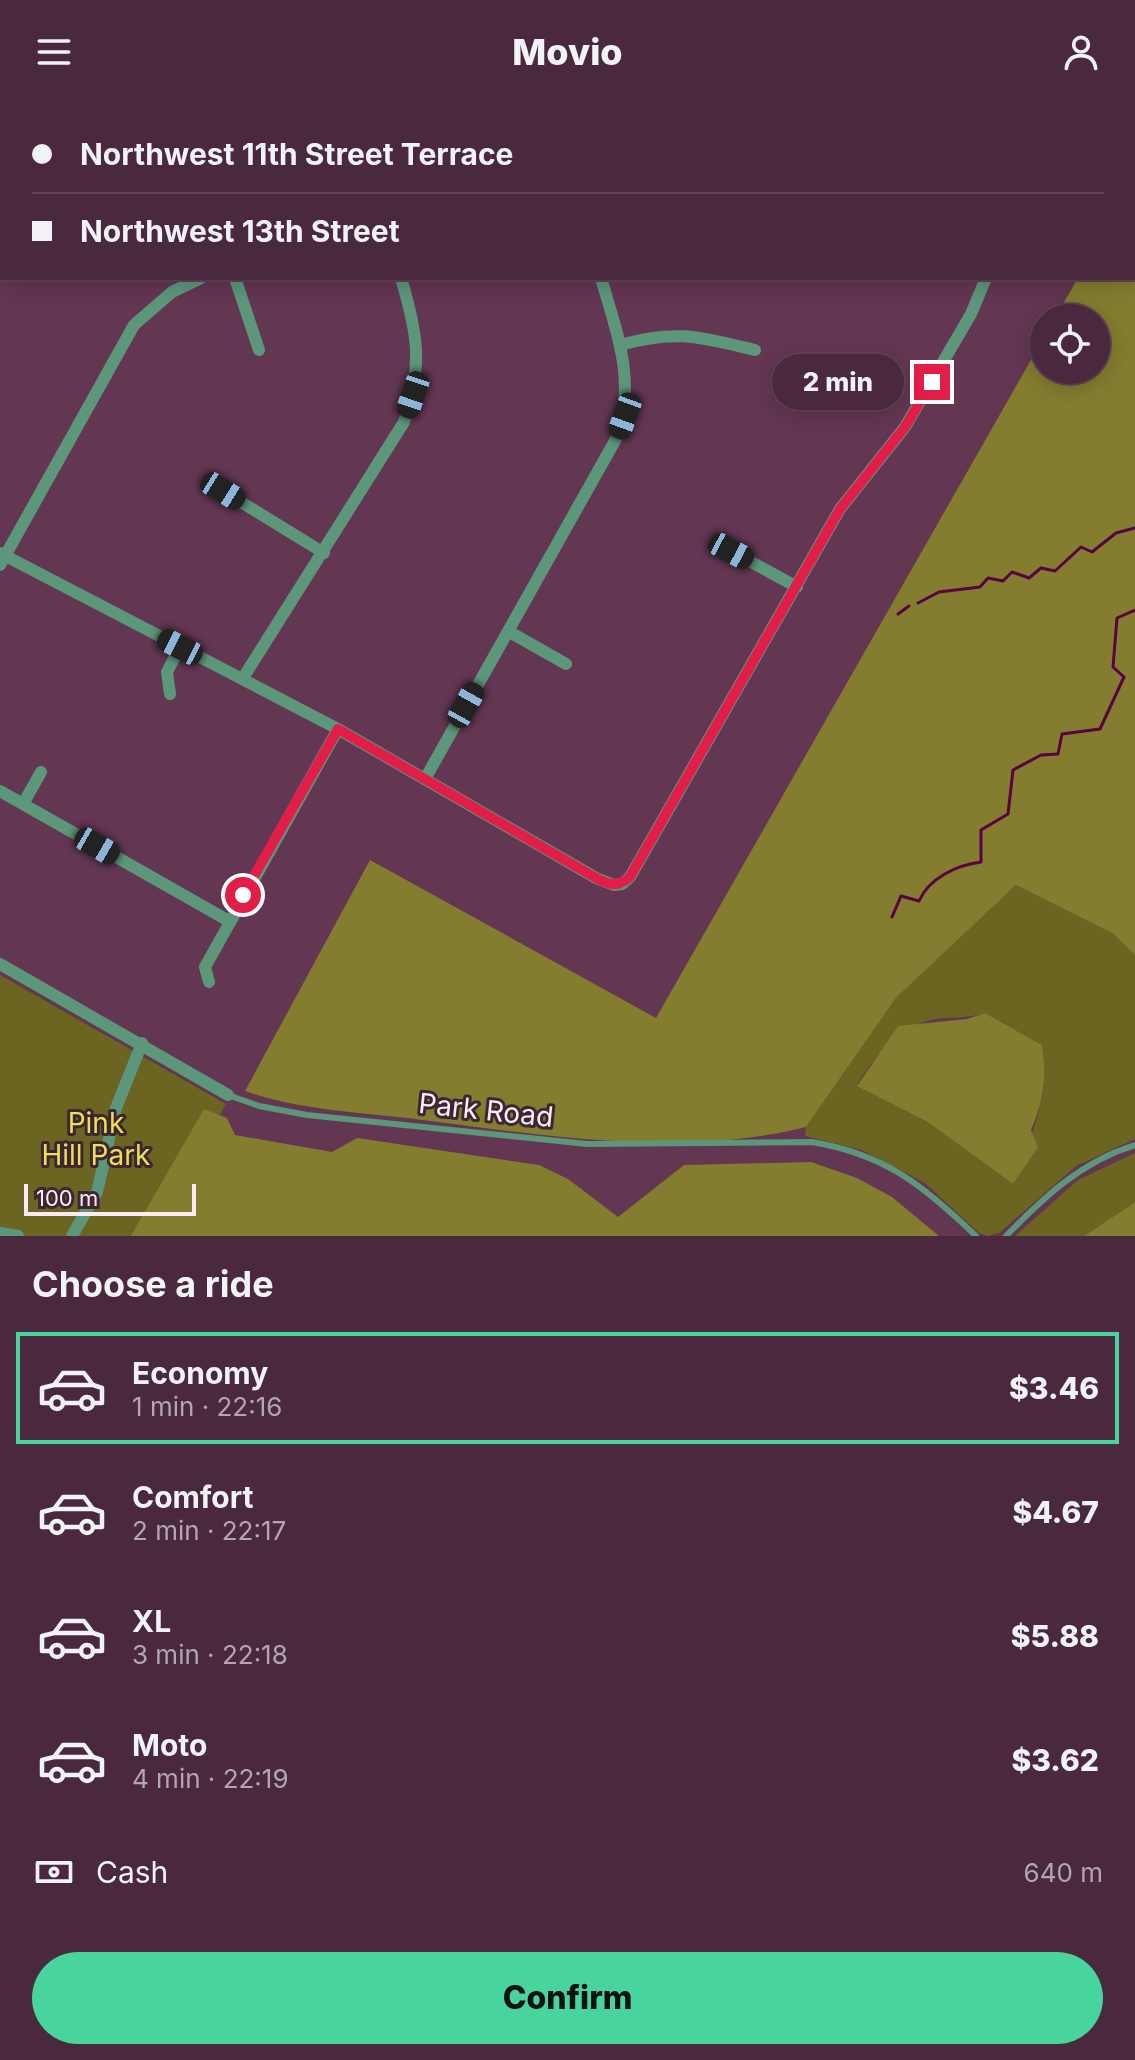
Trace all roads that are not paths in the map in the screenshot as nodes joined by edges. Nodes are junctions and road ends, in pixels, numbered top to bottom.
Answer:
1 (197, 280) edge
2 (236, 280) edge
3 (402, 280) edge
4 (602, 280) edge
5 (985, 280) edge
6 (620, 345) junction
7 (259, 350) dead end
8 (755, 350) dead end
9 (223, 491) dead end
10 (731, 551) dead end
11 (324, 553) junction
12 (2, 558) edge
13 (797, 587) junction
14 (508, 631) junction
15 (180, 647) junction
16 (566, 664) dead end
17 (243, 678) junction
18 (170, 694) dead end
19 (338, 729) junction
20 (41, 772) dead end
21 (425, 779) junction
22 (0, 791) edge
23 (23, 804) junction
24 (622, 884) junction
25 (624, 899) dead end
26 (229, 921) junction
27 (0, 964) edge
28 (209, 982) dead end
29 (142, 1043) junction
30 (228, 1095) joint
31 (1135, 1145) edge
32 (0, 1233) edge
33 (18, 1236) edge
34 (72, 1236) edge
35 (976, 1236) edge
36 (1006, 1236) edge

1 - 12 street
2 - 7 street
3 - 11 street
4 - 6 street
5 - 13 street
6 - 8 street
6 - 14 street
9 - 11 street
10 - 13 street
11 - 17 street
12 - 15 street
13 - 24 street
14 - 16 street
14 - 21 street
15 - 17 street
15 - 18 street
17 - 19 street
19 - 21 street
19 - 26 street
20 - 23 street
21 - 24 street
22 - 23 street
23 - 26 street
24 - 25 street
26 - 28 street
27 - 29 street, Park Road
29 - 30 street, Park Road
29 - 34 street
30 - 35 lane, Park Road
31 - 36 lane
32 - 33 street

